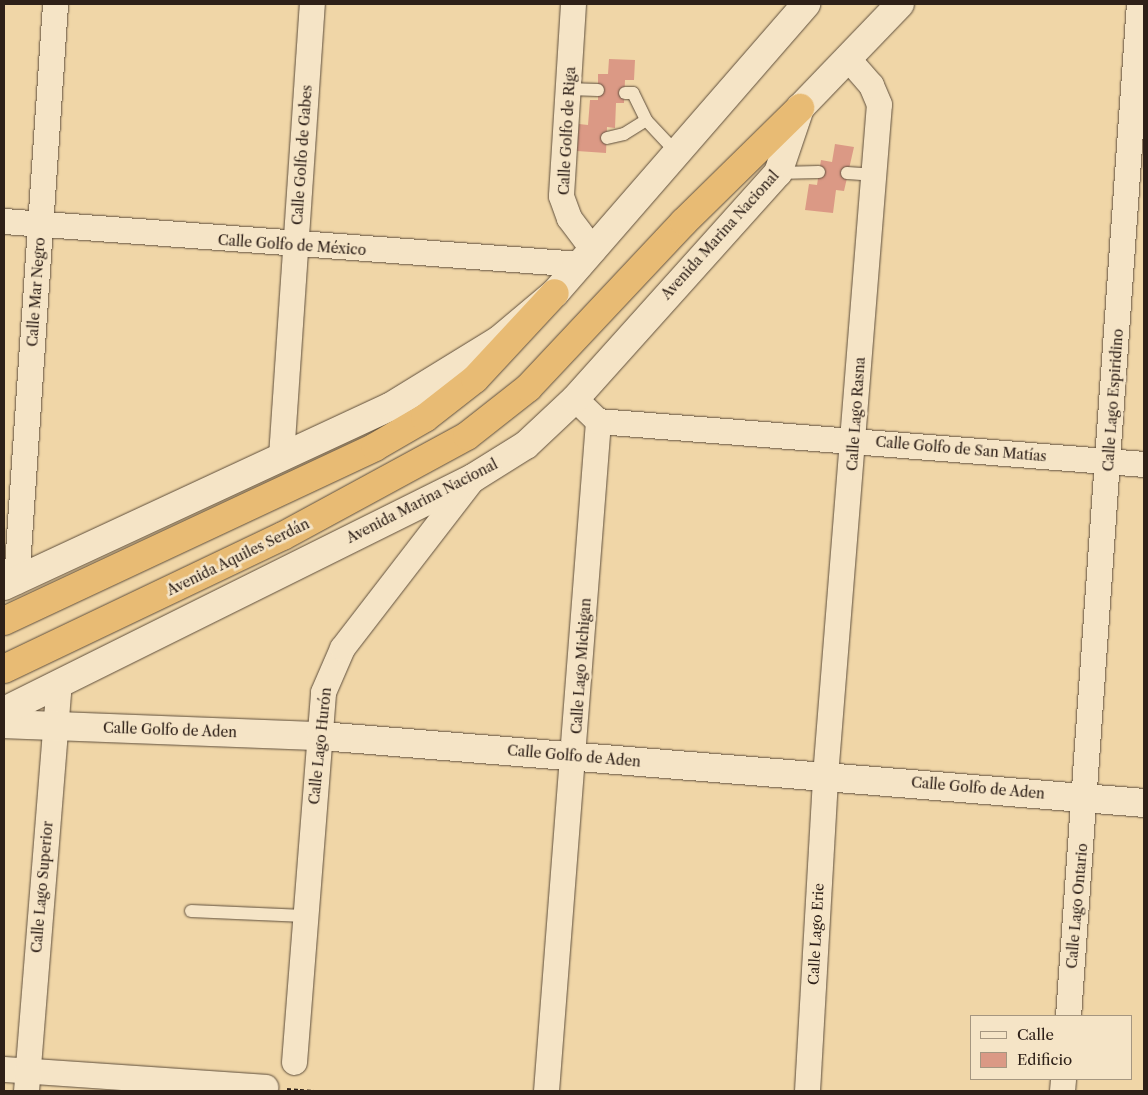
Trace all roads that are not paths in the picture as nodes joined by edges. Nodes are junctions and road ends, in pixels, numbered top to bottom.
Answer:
1 (55, 4) edge
2 (312, 4) edge
3 (573, 4) edge
4 (806, 4) edge
5 (900, 4) edge
6 (1139, 4) edge
7 (1141, 46) edge
8 (850, 61) junction
9 (568, 89) junction
10 (598, 90) dead end
11 (625, 93) dead end
12 (800, 108) junction
13 (646, 120) junction
14 (607, 138) dead end
15 (676, 152) junction
16 (819, 172) dead end
17 (778, 173) junction
18 (847, 173) dead end
19 (873, 175) junction
20 (4, 221) edge
21 (40, 225) junction
22 (295, 246) junction
23 (586, 257) junction
24 (555, 294) junction
25 (575, 399) junction
26 (598, 421) junction
27 (467, 436) joint
28 (854, 440) junction
29 (281, 456) junction
30 (1109, 461) junction
31 (1144, 464) edge
32 (473, 478) junction
33 (10, 584) edge
34 (4, 621) edge
35 (4, 669) edge
36 (59, 683) junction
37 (4, 711) edge
38 (4, 724) edge
39 (55, 726) junction
40 (321, 736) junction
41 (575, 756) junction
42 (825, 776) junction
43 (1087, 796) junction
44 (1144, 803) edge
45 (192, 911) dead end
46 (304, 916) junction
47 (1068, 1015) edge
48 (294, 1062) dead end
49 (19, 1077) edge
50 (265, 1087) dead end
51 (546, 1091) edge
52 (807, 1091) edge

1 - 21 street, Calle Mar Negro
2 - 22 street, Calle Golfo de Gabes
3 - 9 street, Calle Golfo de Riga
4 - 15 main road
5 - 8 main road, Avenida Marina Nacional
6 - 7 street, Calle Lago Espiridino
7 - 30 street, Calle Lago Espiridino
8 - 12 main road, Avenida Marina Nacional
8 - 19 street, Calle Lago Rasna
9 - 10 lane
9 - 23 street, Calle Golfo de Riga
11 - 13 lane
12 - 17 main road, Avenida Marina Nacional
12 - 27 highway, Avenida Marina Nacional
13 - 14 lane
13 - 15 lane
15 - 23 main road
16 - 17 lane
17 - 25 main road, Avenida Marina Nacional
18 - 19 lane
19 - 28 street, Calle Lago Rasna
20 - 21 street, Calle Golfo de México
21 - 22 street, Calle Golfo de México
21 - 33 street, Calle Mar Negro
22 - 23 street, Calle Golfo de México
22 - 29 street, Calle Golfo de Gabes
23 - 24 main road
24 - 29 main road
24 - 34 highway
25 - 26 street
25 - 32 main road, Avenida Marina Nacional
26 - 28 street, Calle Golfo de San Matías
26 - 41 street, Calle Lago Michigan
27 - 35 highway, Avenida Aquiles Serdán
28 - 30 street, Calle Golfo de San Matías
28 - 42 street, Calle Lago Rasna
29 - 33 main road
30 - 31 street, Calle Golfo de San Matías
30 - 43 street, Calle Lago Espiridino
32 - 36 main road, Avenida Marina Nacional
32 - 40 street, Calle Lago Hurón
36 - 37 main road, Avenida Marina Nacional
36 - 39 street, Calle Lago Superior
38 - 39 main road, Calle Golfo de Aden
39 - 40 main road, Calle Golfo de Aden
39 - 49 street, Calle Lago Superior
40 - 41 main road, Calle Golfo de Aden
40 - 46 street, Calle Lago Hurón
41 - 42 main road, Calle Golfo de Aden
41 - 51 street, Calle Lago Michigan
42 - 43 main road, Calle Golfo de Aden
42 - 52 street, Calle Lago Erie
43 - 44 main road, Calle Golfo de Aden
43 - 47 street, Calle Lago Ontario
45 - 46 lane
46 - 48 street, Calle Lago Hurón
49 - 50 street

